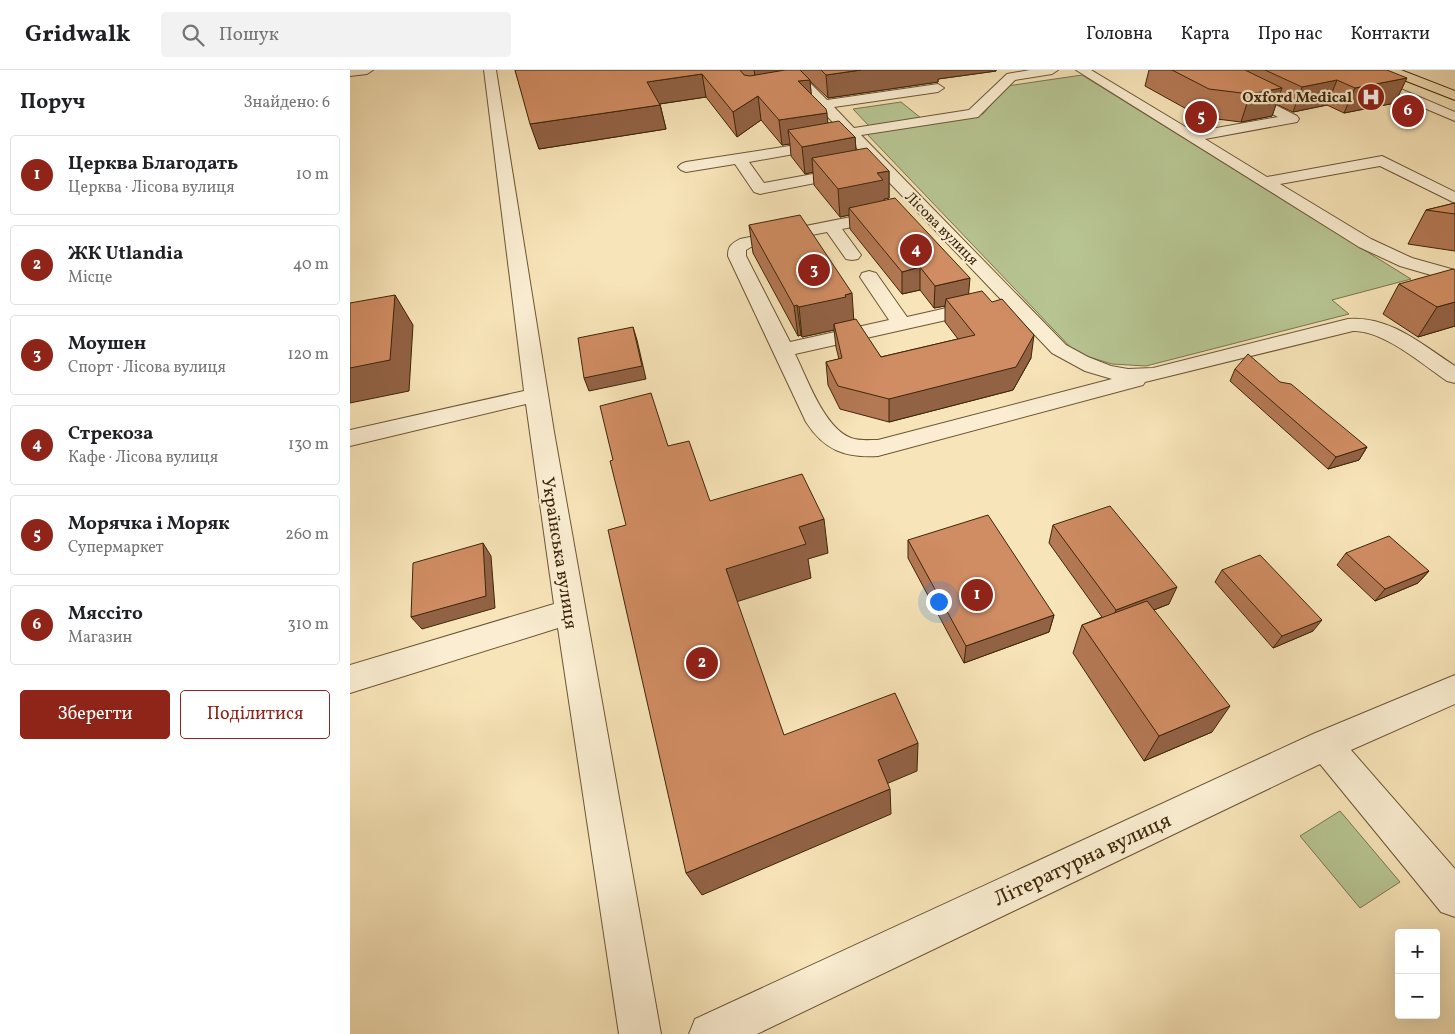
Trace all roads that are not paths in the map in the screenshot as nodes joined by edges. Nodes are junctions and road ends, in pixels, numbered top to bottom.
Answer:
1 (367, 70) edge
2 (490, 70) edge
3 (790, 70) edge
4 (1052, 70) edge
5 (1196, 70) edge
6 (1207, 70) edge
7 (1390, 70) edge
8 (350, 72) edge
9 (1087, 72) edge
10 (1349, 72) edge
11 (1333, 76) edge
12 (941, 83) dead end
13 (1258, 86) edge
14 (1455, 96) edge
15 (822, 105) junction
16 (1455, 117) edge
17 (840, 137) junction
18 (1192, 137) junction
19 (739, 158) junction
20 (882, 166) junction
21 (686, 167) dead end
22 (1264, 182) junction
23 (1455, 198) edge
24 (922, 207) junction
25 (831, 226) junction
26 (852, 254) dead end
27 (1455, 276) edge
28 (869, 277) dead end
29 (1012, 299) junction
30 (902, 324) junction
31 (784, 350) junction
32 (1243, 352) junction
33 (1263, 371) edge
34 (1153, 375) junction
35 (1455, 376) edge
36 (536, 396) junction
37 (350, 438) edge
38 (569, 612) junction
39 (350, 679) edge
40 (1455, 689) edge
41 (1325, 745) junction
42 (1455, 898) edge
43 (640, 1034) edge
44 (710, 1034) edge

1 - 8 street
2 - 36 street, Українська вулиця
3 - 15 street, Лісова вулиця
4 - 17 street
5 - 18 street
6 - 13 street
7 - 14 main road
9 - 18 street
10 - 11 street
10 - 16 street
12 - 15 street
15 - 17 street, Лісова вулиця
17 - 19 street
17 - 20 street, Лісова вулиця
18 - 22 street
19 - 20 street
19 - 21 street
20 - 24 street, Лісова вулиця
22 - 23 street
22 - 27 street
24 - 25 street
24 - 29 street, Лісова вулиця
25 - 26 street
25 - 31 street
28 - 30 street
29 - 30 street
29 - 34 street, Лісова вулиця
30 - 31 street
31 - 34 street
32 - 33 street
32 - 34 street
32 - 35 street
36 - 37 street
36 - 38 street, Українська вулиця
38 - 39 street
38 - 43 street, Українська вулиця
40 - 41 street, Літературна вулиця
41 - 42 street
41 - 44 street, Літературна вулиця

